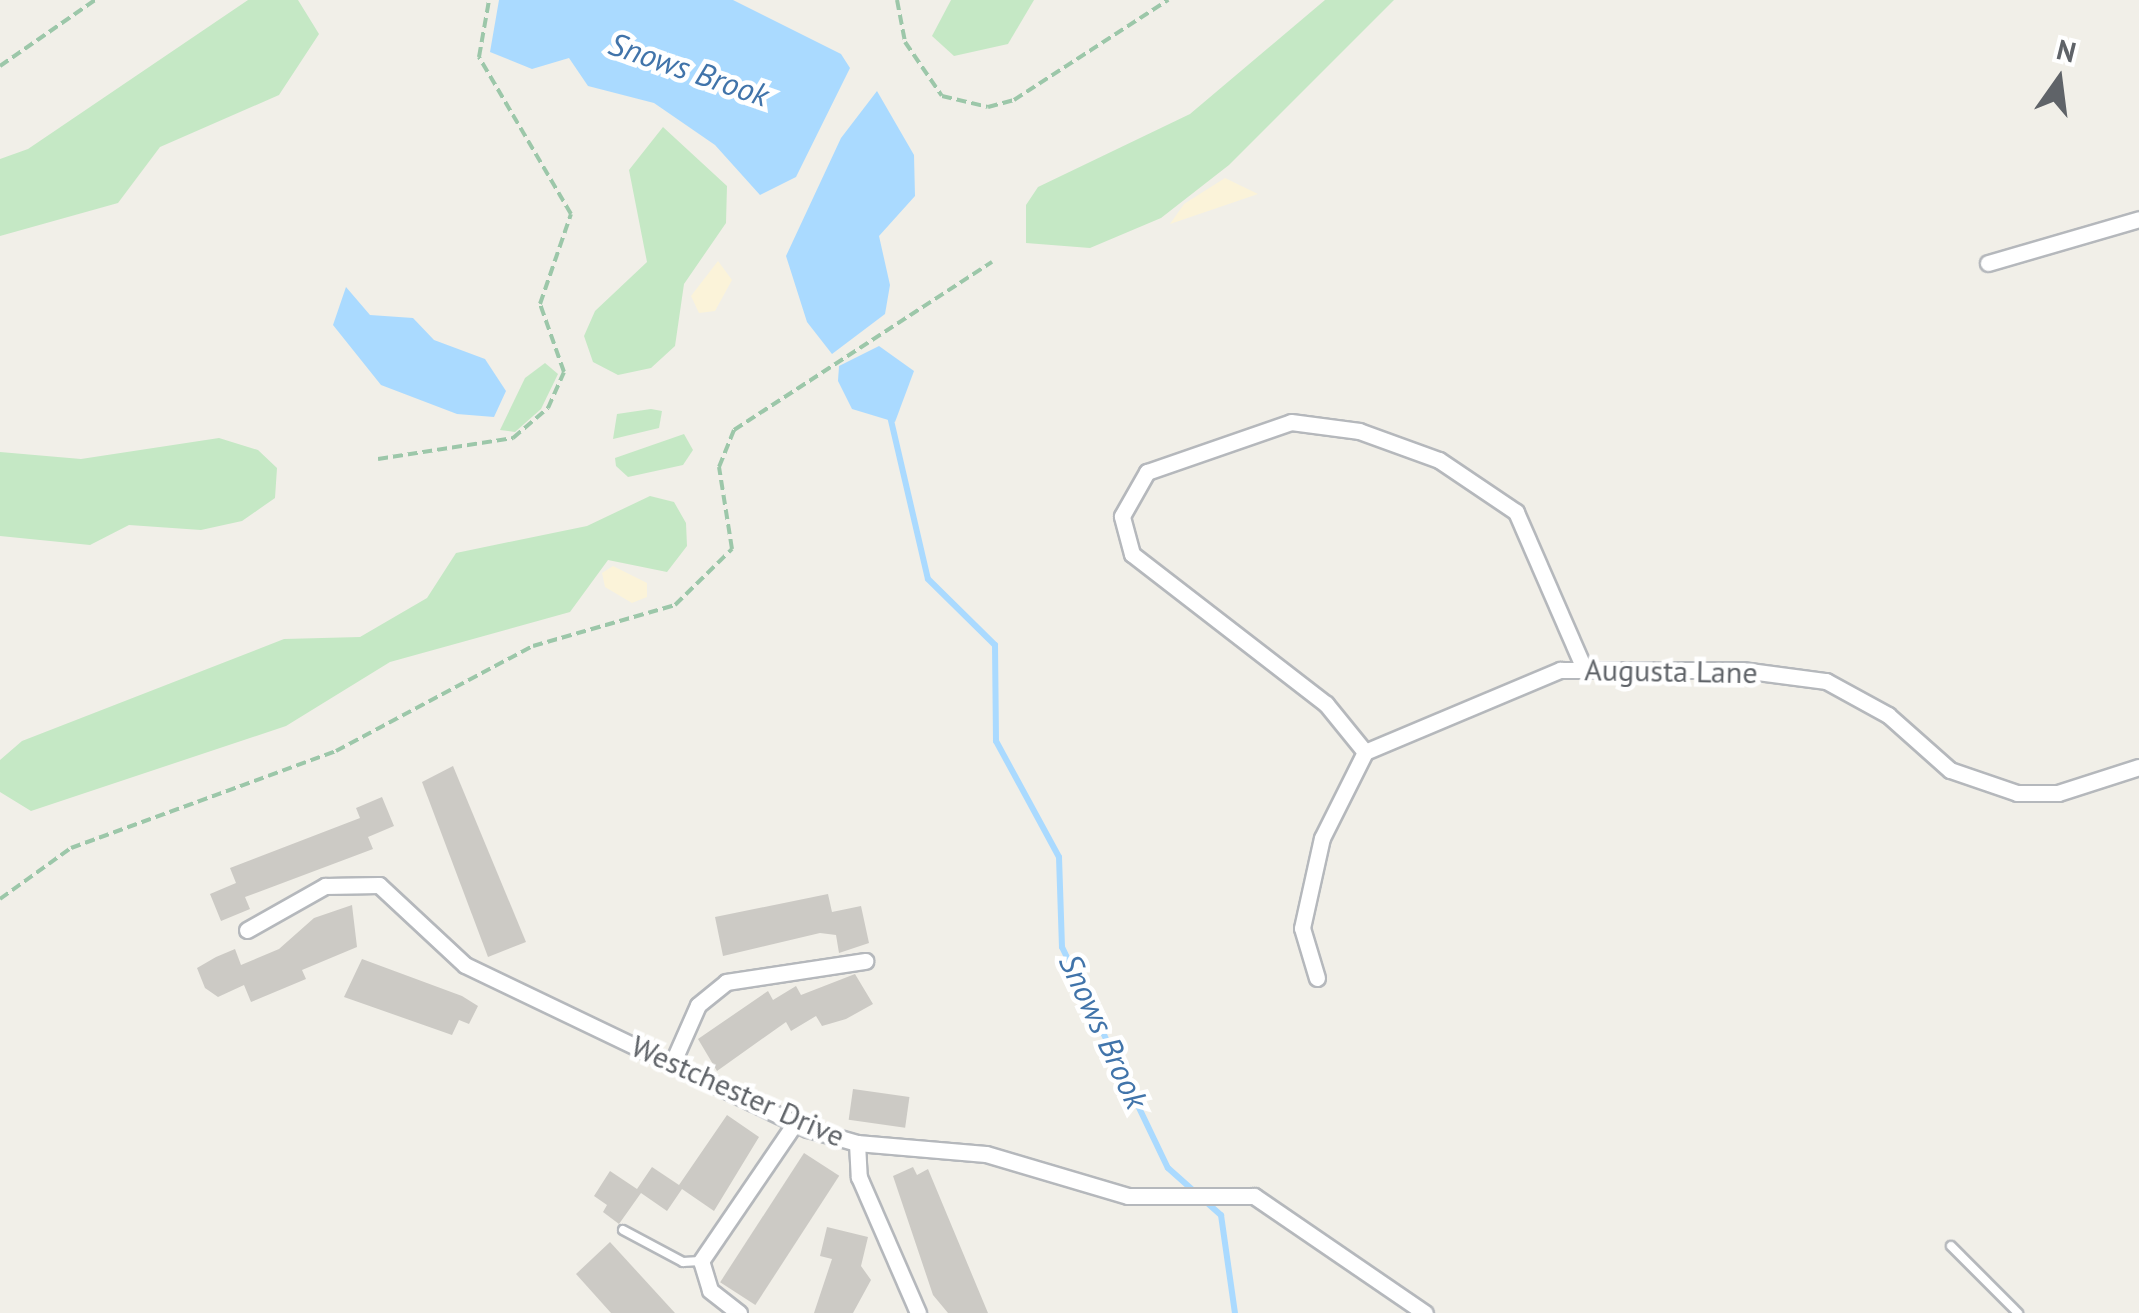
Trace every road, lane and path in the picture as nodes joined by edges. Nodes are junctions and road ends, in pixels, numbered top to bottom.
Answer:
1 (95, 0) edge
2 (489, 0) edge
3 (898, 0) edge
4 (1168, 0) edge
5 (0, 66) edge
6 (2139, 219) edge
7 (992, 262) dead end
8 (1988, 263) dead end
9 (378, 459) dead end
10 (1584, 666) junction
11 (1365, 752) junction
12 (2139, 767) edge
13 (0, 899) edge
14 (247, 930) dead end
15 (865, 961) dead end
16 (1317, 978) dead end
17 (672, 1064) junction
18 (794, 1122) junction
19 (857, 1143) junction
20 (622, 1230) dead end
21 (1951, 1246) dead end
22 (701, 1261) junction
23 (913, 1310) edge
24 (739, 1313) edge
25 (1426, 1313) edge
26 (2018, 1313) edge

1 - 5 path
2 - 9 path
3 - 4 path
6 - 8 street
7 - 13 path
10 - 11 street, Augusta Lane
10 - 11 street
10 - 12 street, Augusta Lane
11 - 16 street
14 - 17 street, Westchester Drive
15 - 17 street
17 - 18 street, Westchester Drive
18 - 19 street, Westchester Drive
18 - 22 street
19 - 23 street
19 - 25 street, Westchester Drive
20 - 22 lane
21 - 26 lane
22 - 24 street

